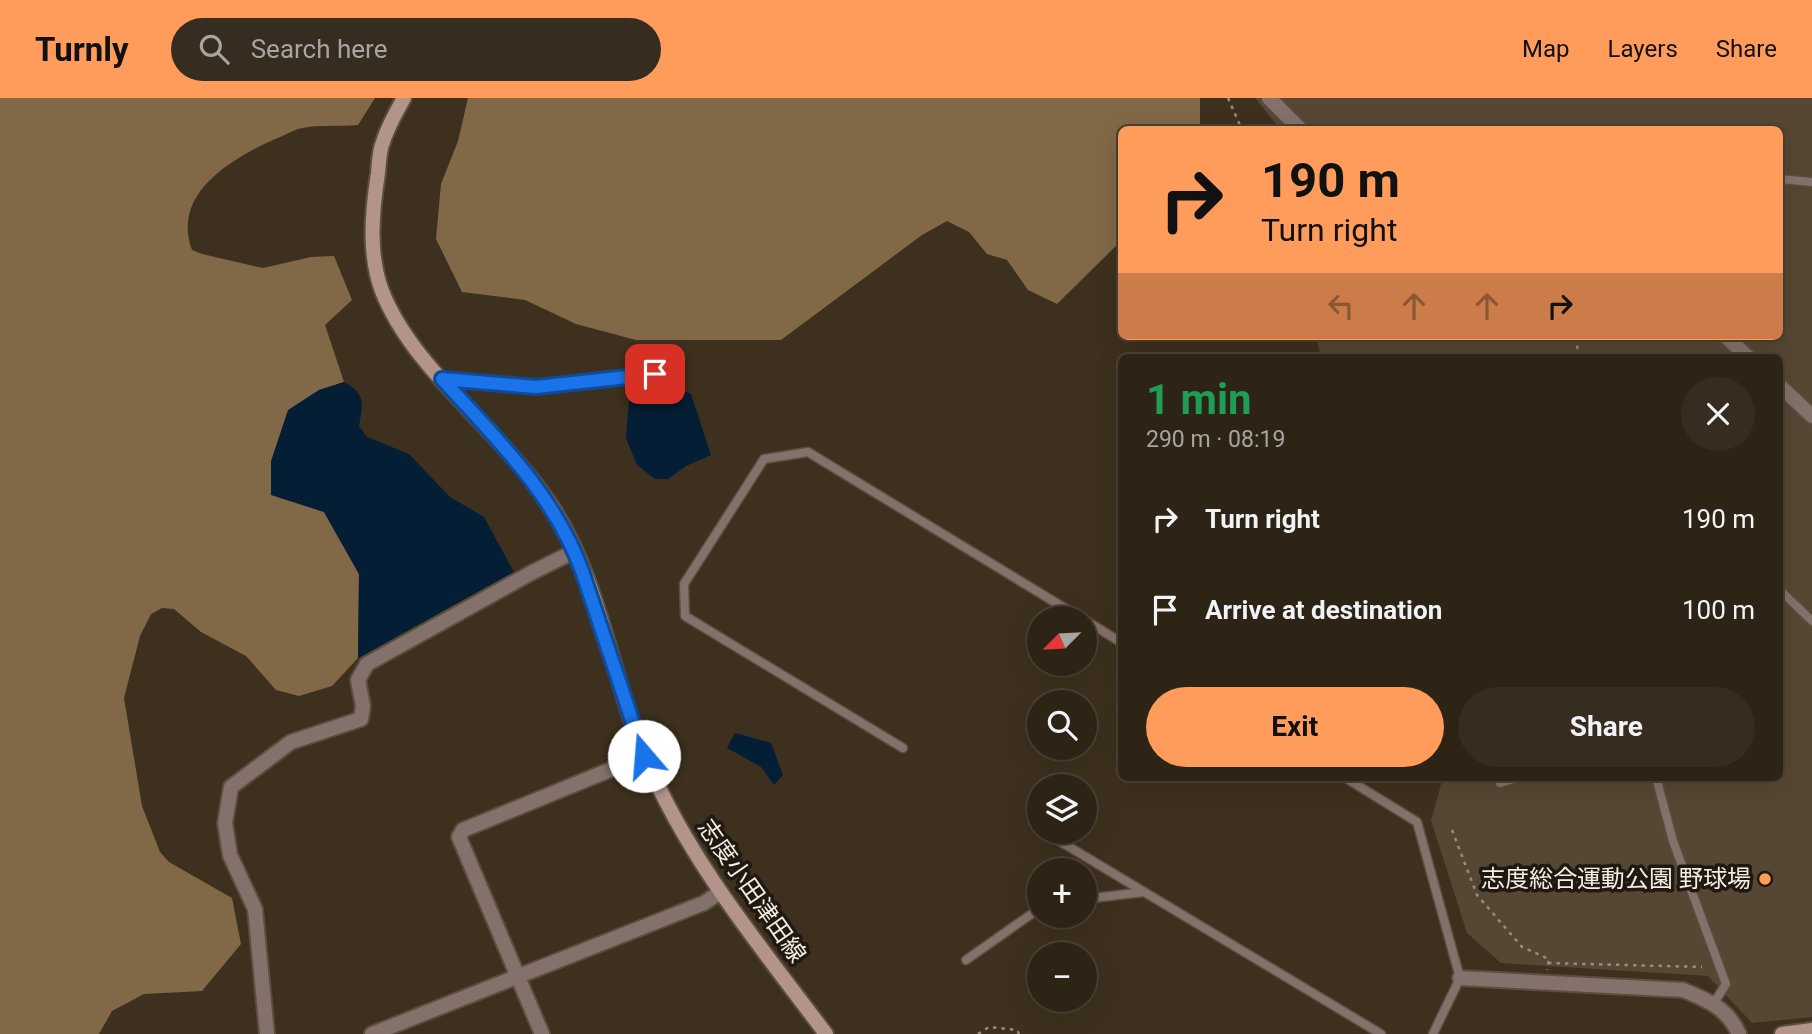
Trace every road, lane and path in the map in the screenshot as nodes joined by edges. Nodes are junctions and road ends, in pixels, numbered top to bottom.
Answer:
1 (404, 98) edge
2 (1228, 98) edge
3 (1269, 98) edge
4 (1240, 126) edge
5 (1297, 126) edge
6 (1783, 179) edge
7 (1812, 182) edge
8 (1729, 340) edge
9 (1745, 354) edge
10 (679, 372) dead end
11 (442, 379) junction
12 (1783, 389) edge
13 (1812, 416) edge
14 (575, 551) junction
15 (1783, 593) edge
16 (1061, 606) edge
17 (1812, 621) edge
18 (1097, 628) edge
19 (1118, 641) edge
20 (902, 748) dead end
21 (644, 756) junction
22 (1351, 781) edge
23 (1657, 781) edge
24 (1452, 830) dead end
25 (1064, 844) edge
26 (1144, 892) junction
27 (719, 893) junction
28 (1097, 898) edge
29 (1027, 917) edge
30 (966, 960) dead end
31 (1548, 963) junction
32 (1702, 967) dead end
33 (518, 975) junction
34 (1460, 978) junction
35 (1545, 984) junction
36 (1714, 1003) junction
37 (1812, 1030) edge
38 (824, 1033) edge
39 (267, 1034) edge
40 (372, 1034) edge
41 (542, 1034) edge
42 (978, 1034) edge
43 (1019, 1034) edge
44 (1381, 1034) edge
45 (1433, 1034) edge
46 (1739, 1034) edge
47 (1782, 1034) edge

1 - 11 main road, 志度小田津田線
2 - 4 path
3 - 5 street
6 - 7 lane
8 - 9 street
10 - 11 lane
11 - 14 main road, 志度小田津田線
12 - 13 street
14 - 21 main road, 志度小田津田線
14 - 39 street
15 - 17 lane
16 - 20 lane
18 - 19 lane
21 - 27 main road, 志度小田津田線
21 - 33 street
22 - 34 lane
23 - 36 lane
24 - 31 path
25 - 26 lane
26 - 28 lane
26 - 44 lane
27 - 33 street
27 - 38 main road, 志度小田津田線
29 - 30 lane
31 - 32 path
31 - 35 path
33 - 40 street
33 - 41 street
34 - 35 street
34 - 45 lane
35 - 36 street
36 - 46 street
37 - 47 main road
42 - 43 path

